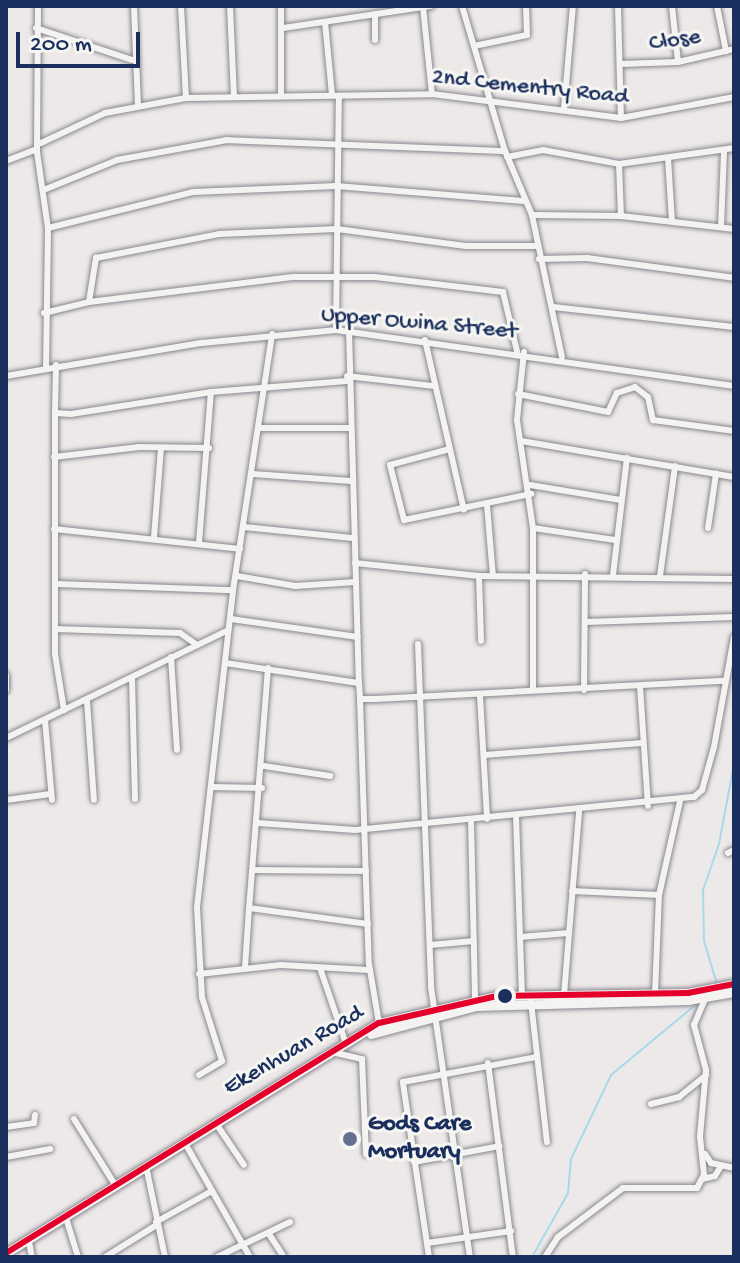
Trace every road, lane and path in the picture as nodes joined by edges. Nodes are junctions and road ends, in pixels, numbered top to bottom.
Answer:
1 (38, 6) edge
2 (134, 6) edge
3 (181, 6) edge
4 (230, 6) edge
5 (281, 6) edge
6 (462, 6) edge
7 (526, 6) edge
8 (573, 6) edge
9 (618, 6) edge
10 (672, 6) edge
11 (717, 6) edge
12 (427, 7) edge
13 (375, 14) junction
14 (325, 22) junction
15 (36, 28) junction
16 (283, 28) junction
17 (375, 40) dead end
18 (474, 46) junction
19 (734, 49) edge
20 (726, 51) junction
21 (132, 60) junction
22 (678, 62) junction
23 (620, 64) junction
24 (432, 94) junction
25 (281, 95) junction
26 (335, 95) junction
27 (234, 96) junction
28 (734, 97) edge
29 (186, 98) junction
30 (490, 99) junction
31 (138, 106) junction
32 (564, 108) junction
33 (621, 118) junction
34 (336, 142) junction
35 (39, 146) junction
36 (734, 148) edge
37 (724, 151) junction
38 (506, 154) junction
39 (668, 158) junction
40 (6, 161) edge
41 (619, 164) junction
42 (336, 186) junction
43 (46, 189) junction
44 (523, 201) junction
45 (532, 215) junction
46 (621, 216) junction
47 (672, 221) junction
48 (721, 227) junction
49 (48, 228) junction
50 (337, 229) junction
51 (734, 229) edge
52 (535, 246) junction
53 (539, 259) junction
54 (338, 274) junction
55 (734, 278) edge
56 (89, 302) junction
57 (553, 307) junction
58 (44, 313) junction
59 (734, 327) edge
60 (336, 330) junction
61 (349, 331) junction
62 (272, 334) junction
63 (425, 340) junction
64 (521, 352) junction
65 (562, 357) junction
66 (56, 365) junction
67 (46, 368) junction
68 (638, 370) junction
69 (6, 376) edge
70 (347, 379) junction
71 (265, 386) junction
72 (434, 386) junction
73 (734, 386) edge
74 (635, 387) junction
75 (211, 392) junction
76 (518, 394) junction
77 (55, 413) junction
78 (259, 428) junction
79 (350, 428) junction
80 (734, 431) edge
81 (521, 441) junction
82 (161, 448) junction
83 (209, 448) junction
84 (450, 449) junction
85 (54, 457) junction
86 (627, 458) junction
87 (675, 466) junction
88 (253, 474) junction
89 (716, 474) junction
90 (734, 477) edge
91 (351, 481) junction
92 (530, 485) junction
93 (531, 494) junction
94 (621, 500) junction
95 (487, 505) junction
96 (464, 510) junction
97 (244, 527) junction
98 (533, 528) junction
99 (708, 528) dead end
100 (54, 529) junction
101 (154, 537) junction
102 (352, 538) junction
103 (615, 540) junction
104 (199, 543) junction
105 (240, 549) junction
106 (239, 558) junction
107 (355, 563) junction
108 (585, 574) junction
109 (532, 575) junction
110 (613, 575) junction
111 (237, 576) junction
112 (479, 576) junction
113 (493, 576) junction
114 (660, 576) junction
115 (247, 577) junction
116 (734, 579) edge
117 (356, 582) junction
118 (57, 584) junction
119 (233, 590) junction
120 (734, 617) edge
121 (231, 619) junction
122 (585, 622) junction
123 (55, 629) junction
124 (228, 630) junction
125 (358, 637) junction
126 (734, 637) edge
127 (481, 641) dead end
128 (196, 644) junction
129 (418, 644) dead end
130 (171, 657) junction
131 (225, 663) junction
132 (268, 668) junction
133 (6, 669) edge
134 (6, 675) edge
135 (132, 678) junction
136 (724, 681) junction
137 (359, 683) junction
138 (640, 686) junction
139 (6, 690) edge
140 (533, 690) junction
141 (584, 690) junction
142 (480, 696) junction
143 (421, 698) junction
144 (360, 699) junction
145 (87, 701) junction
146 (64, 710) junction
147 (45, 720) junction
148 (6, 738) edge
149 (643, 743) junction
150 (177, 750) dead end
151 (484, 755) junction
152 (264, 766) junction
153 (330, 776) dead end
154 (212, 787) junction
155 (262, 788) junction
156 (135, 799) dead end
157 (6, 800) edge
158 (94, 800) dead end
159 (680, 801) junction
160 (648, 806) junction
161 (579, 812) junction
162 (260, 814) junction
163 (516, 816) junction
164 (427, 819) junction
165 (487, 819) junction
166 (471, 820) junction
167 (258, 823) junction
168 (277, 824) junction
169 (365, 828) junction
170 (253, 870) junction
171 (366, 871) junction
172 (572, 891) junction
173 (659, 895) junction
174 (249, 908) junction
175 (368, 924) junction
176 (569, 933) junction
177 (520, 937) junction
178 (474, 941) junction
179 (430, 945) junction
180 (245, 967) junction
181 (320, 968) junction
182 (369, 970) junction
183 (199, 974) junction
184 (734, 984) edge
185 (734, 992) edge
186 (655, 994) junction
187 (522, 995) junction
188 (564, 995) junction
189 (475, 999) junction
190 (705, 999) junction
191 (531, 1002) junction
192 (435, 1010) junction
193 (379, 1023) junction
194 (345, 1041) junction
195 (336, 1053) junction
196 (536, 1057) junction
197 (488, 1063) junction
198 (446, 1072) junction
199 (199, 1075) dead end
200 (706, 1075) junction
201 (651, 1104) dead end
202 (35, 1115) dead end
203 (74, 1119) dead end
204 (217, 1125) junction
205 (6, 1127) edge
206 (547, 1142) dead end
207 (186, 1145) junction
208 (500, 1146) junction
209 (50, 1149) dead end
210 (457, 1153) junction
211 (366, 1154) dead end
212 (705, 1154) junction
213 (6, 1157) edge
214 (414, 1162) junction
215 (244, 1165) dead end
216 (146, 1166) junction
217 (721, 1166) junction
218 (734, 1168) edge
219 (702, 1179) junction
220 (114, 1183) junction
221 (212, 1191) junction
222 (66, 1218) junction
223 (290, 1222) dead end
224 (156, 1224) junction
225 (511, 1231) junction
226 (269, 1234) junction
227 (468, 1236) junction
228 (29, 1242) junction
229 (427, 1243) junction
230 (244, 1244) junction
231 (546, 1254) edge
232 (7, 1255) edge
233 (32, 1257) edge
234 (78, 1257) edge
235 (105, 1257) edge
236 (165, 1257) edge
237 (217, 1257) edge
238 (250, 1257) edge
239 (284, 1257) edge
240 (429, 1257) edge
241 (470, 1257) edge
242 (513, 1257) edge
243 (557, 1257) edge

1 - 15 street
2 - 21 street
3 - 29 street
4 - 27 street
5 - 16 street
6 - 18 street
7 - 18 street
8 - 32 street
9 - 23 street
10 - 22 street
11 - 20 street
12 - 13 street
12 - 24 street
13 - 14 street
13 - 17 street
14 - 16 street
14 - 26 street
15 - 21 street
15 - 35 street
16 - 25 street
18 - 30 street
19 - 20 street, Close
20 - 22 street, Close
21 - 31 street
22 - 23 street, Close
23 - 33 street
24 - 26 street, 2nd Cementry Road
24 - 30 street, 2nd Cementry Road
25 - 26 street, 2nd Cementry Road
25 - 27 street, 2nd Cementry Road
26 - 34 street
27 - 29 street, 2nd Cementry Road
28 - 33 street, 2nd Cementry Road
29 - 31 street, 2nd Cementry Road
30 - 32 street, 2nd Cementry Road
30 - 38 street
31 - 35 street, 2nd Cementry Road
32 - 33 street, 2nd Cementry Road
34 - 38 street
34 - 42 street
34 - 43 street
35 - 40 street, 2nd Cementry Road
35 - 43 street
36 - 37 street
37 - 39 street
37 - 48 street
38 - 41 street
38 - 44 street
39 - 41 street
39 - 47 street
41 - 46 street
42 - 44 street
42 - 49 street
42 - 50 street
43 - 49 street
44 - 45 street
45 - 46 street
45 - 52 street
46 - 47 street
47 - 48 street
48 - 51 street
49 - 58 street
50 - 52 street
50 - 54 street
50 - 56 street
52 - 53 street
53 - 55 street
53 - 57 street
54 - 56 street
54 - 60 street
54 - 64 street
56 - 58 street
57 - 59 street
57 - 65 street
58 - 67 street
60 - 61 street, Upper Owina Street
60 - 62 street, Upper Owina Street
61 - 63 street, Upper Owina Street
61 - 70 street
62 - 66 street, Upper Owina Street
62 - 71 street
63 - 64 street, Upper Owina Street
63 - 72 street
64 - 65 street, Upper Owina Street
64 - 76 street
65 - 68 street, Upper Owina Street
66 - 67 street, Upper Owina Street
66 - 77 street
67 - 69 street, Upper Owina Street
68 - 73 street, Upper Owina Street
68 - 74 street
70 - 71 street
70 - 72 street
70 - 79 street
71 - 75 street
71 - 78 street
72 - 84 street
74 - 76 street
74 - 80 street
75 - 77 street
75 - 83 street
76 - 81 street
77 - 85 street
78 - 79 street
78 - 88 street
79 - 91 street
81 - 86 street
81 - 92 street
82 - 83 street
82 - 85 street
82 - 101 street
83 - 104 street
84 - 96 street
84 - 96 street
85 - 100 street
86 - 87 street
86 - 94 street
87 - 89 street
87 - 114 street
88 - 91 street
88 - 97 street
89 - 90 street
89 - 99 street
91 - 102 street
92 - 93 street
92 - 94 street
93 - 95 street
93 - 98 street
94 - 103 street
95 - 96 street
95 - 113 street
97 - 102 street
97 - 105 street
98 - 103 street
98 - 109 street
100 - 101 street
100 - 118 street
101 - 104 street
102 - 107 street
103 - 110 street
104 - 105 street
105 - 106 street
106 - 111 street
106 - 115 street
107 - 112 street
107 - 117 street
108 - 109 street
108 - 110 street
108 - 122 street
109 - 113 street
109 - 140 street
110 - 114 street
111 - 115 street
111 - 119 street
112 - 113 street
112 - 127 street
114 - 116 street
115 - 117 street
117 - 125 street
118 - 119 street
118 - 123 street
119 - 121 street
120 - 122 street
121 - 124 street
121 - 125 street
122 - 141 street
123 - 128 street
123 - 146 street
124 - 128 street
124 - 131 street
125 - 137 street
126 - 136 street
128 - 130 street
129 - 143 street
130 - 135 street
130 - 150 street
131 - 132 street
131 - 154 street
132 - 137 street
132 - 152 street
133 - 134 street
134 - 139 street
135 - 145 street
135 - 156 street
136 - 138 street
136 - 159 street
137 - 144 street
138 - 141 street
138 - 149 street
140 - 141 street
140 - 142 street
142 - 143 street
142 - 151 street
143 - 144 street
143 - 164 street
144 - 169 street
145 - 146 street
145 - 158 street
146 - 147 street
147 - 148 street
147 - 157 street
149 - 151 street
149 - 160 street
151 - 165 street
152 - 153 street
152 - 155 street
154 - 155 street
154 - 183 street
155 - 162 street
159 - 160 street
159 - 173 street
160 - 161 street
161 - 163 street
161 - 172 street
162 - 167 street
162 - 168 street
163 - 165 street
163 - 177 street
164 - 166 street
164 - 169 street
164 - 179 street
165 - 166 street
166 - 178 street
167 - 168 street
167 - 170 street
168 - 169 street
169 - 171 street
170 - 171 street
170 - 174 street
171 - 175 street
172 - 173 street
172 - 176 street
173 - 186 street
174 - 175 street
174 - 180 street
175 - 182 street
176 - 177 street
176 - 188 street
177 - 187 street
178 - 179 street
178 - 189 street
179 - 192 street
180 - 181 street
180 - 183 street
181 - 182 street
181 - 194 street
182 - 193 street
183 - 199 street
184 - 186 main road, Ekenhuan Road
185 - 190 main road, Ekenhuan Road
186 - 188 main road, Ekenhuan Road
187 - 188 main road, Ekenhuan Road
187 - 189 main road, Ekenhuan Road
189 - 192 main road, Ekenhuan Road
190 - 191 main road, Ekenhuan Road
190 - 200 street
191 - 192 main road, Ekenhuan Road
191 - 196 street
192 - 193 main road, Ekenhuan Road
192 - 195 main road, Ekenhuan Road
192 - 198 street
193 - 194 main road, Ekenhuan Road
194 - 220 main road, Ekenhuan Road
195 - 204 main road, Ekenhuan Road
195 - 211 street
196 - 197 street
196 - 206 street
197 - 198 street
197 - 208 street
198 - 210 street
198 - 214 street
200 - 201 street
200 - 212 street
202 - 205 street
203 - 220 street
204 - 207 main road, Ekenhuan Road
204 - 215 street
207 - 216 main road, Ekenhuan Road
207 - 221 street
208 - 210 street
208 - 225 street
209 - 213 street
210 - 214 street
210 - 227 street
212 - 217 street
212 - 219 street
214 - 229 street
216 - 222 main road, Ekenhuan Road
216 - 224 street
217 - 218 street
217 - 219 street
219 - 231 street
220 - 232 main road, Ekenhuan Road
221 - 224 street
221 - 230 street
222 - 228 main road, Ekenhuan Road
222 - 234 street
223 - 226 street
224 - 235 street
224 - 236 street
225 - 227 street
225 - 242 street
226 - 230 street
226 - 239 street
227 - 229 street
227 - 241 street
228 - 232 main road, Ekenhuan Road
228 - 233 street
229 - 240 street
230 - 237 street
230 - 238 street
231 - 243 street

